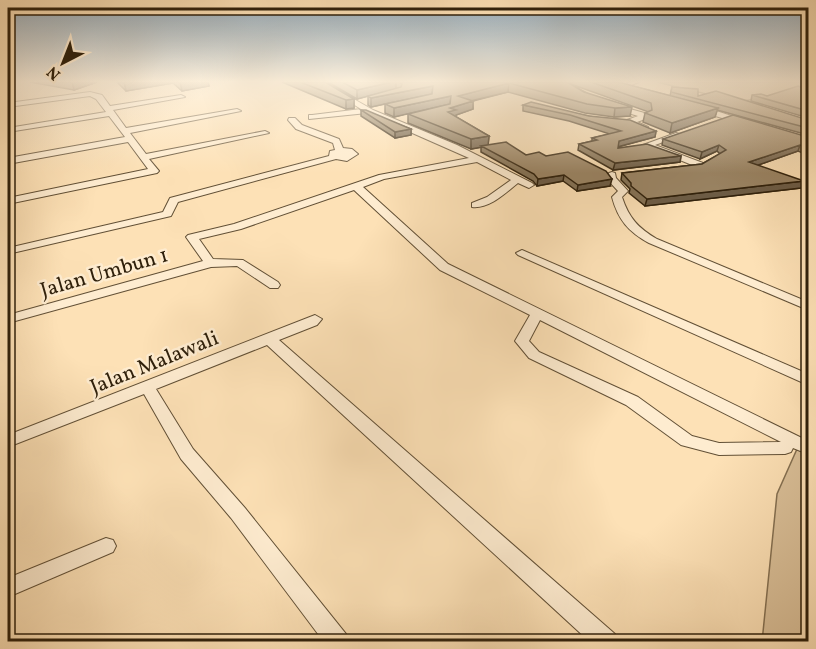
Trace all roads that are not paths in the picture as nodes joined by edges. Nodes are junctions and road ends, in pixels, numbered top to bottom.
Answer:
1 (103, 112) edge
2 (111, 112) edge
3 (231, 112) edge
4 (365, 112) edge
5 (368, 112) edge
6 (634, 112) edge
7 (710, 112) edge
8 (312, 117) dead end
9 (729, 117) junction
10 (402, 119) edge
11 (292, 120) dead end
12 (392, 122) junction
13 (712, 123) edge
14 (752, 123) edge
15 (8, 130) edge
16 (651, 130) edge
17 (687, 132) edge
18 (265, 133) dead end
19 (661, 134) dead end
20 (128, 135) junction
21 (671, 138) junction
22 (144, 157) junction
23 (478, 159) junction
24 (8, 161) edge
25 (682, 167) edge
26 (602, 170) edge
27 (518, 179) junction
28 (529, 185) dead end
29 (357, 187) junction
30 (8, 201) edge
31 (476, 205) dead end
32 (8, 251) edge
33 (522, 253) dead end
34 (210, 263) junction
35 (274, 285) dead end
36 (808, 306) edge
37 (537, 314) junction
38 (8, 319) edge
39 (315, 319) dead end
40 (269, 339) junction
41 (808, 380) edge
42 (147, 386) junction
43 (8, 441) edge
44 (785, 448) dead end
45 (808, 448) edge
46 (106, 546) dead end
47 (8, 588) edge
48 (338, 642) edge
49 (607, 642) edge

1 - 15 street
2 - 20 street
3 - 20 street
4 - 8 street
5 - 12 street
6 - 16 street
7 - 9 street
9 - 13 street
9 - 14 street
10 - 12 street
11 - 32 street
12 - 23 street
17 - 21 street
18 - 22 street
19 - 21 street
20 - 22 street
20 - 24 street
21 - 25 street
22 - 30 street
23 - 27 street
23 - 29 street
26 - 36 street
27 - 28 street
27 - 31 street
29 - 34 street
29 - 37 street
33 - 41 street
34 - 35 street, Jalan Umbun 1
34 - 38 street, Jalan Umbun 1
37 - 44 street
37 - 45 street
39 - 40 street, Jalan Malawali
40 - 42 street, Jalan Malawali
40 - 49 street
42 - 43 street, Jalan Malawali
42 - 48 street
46 - 47 street

